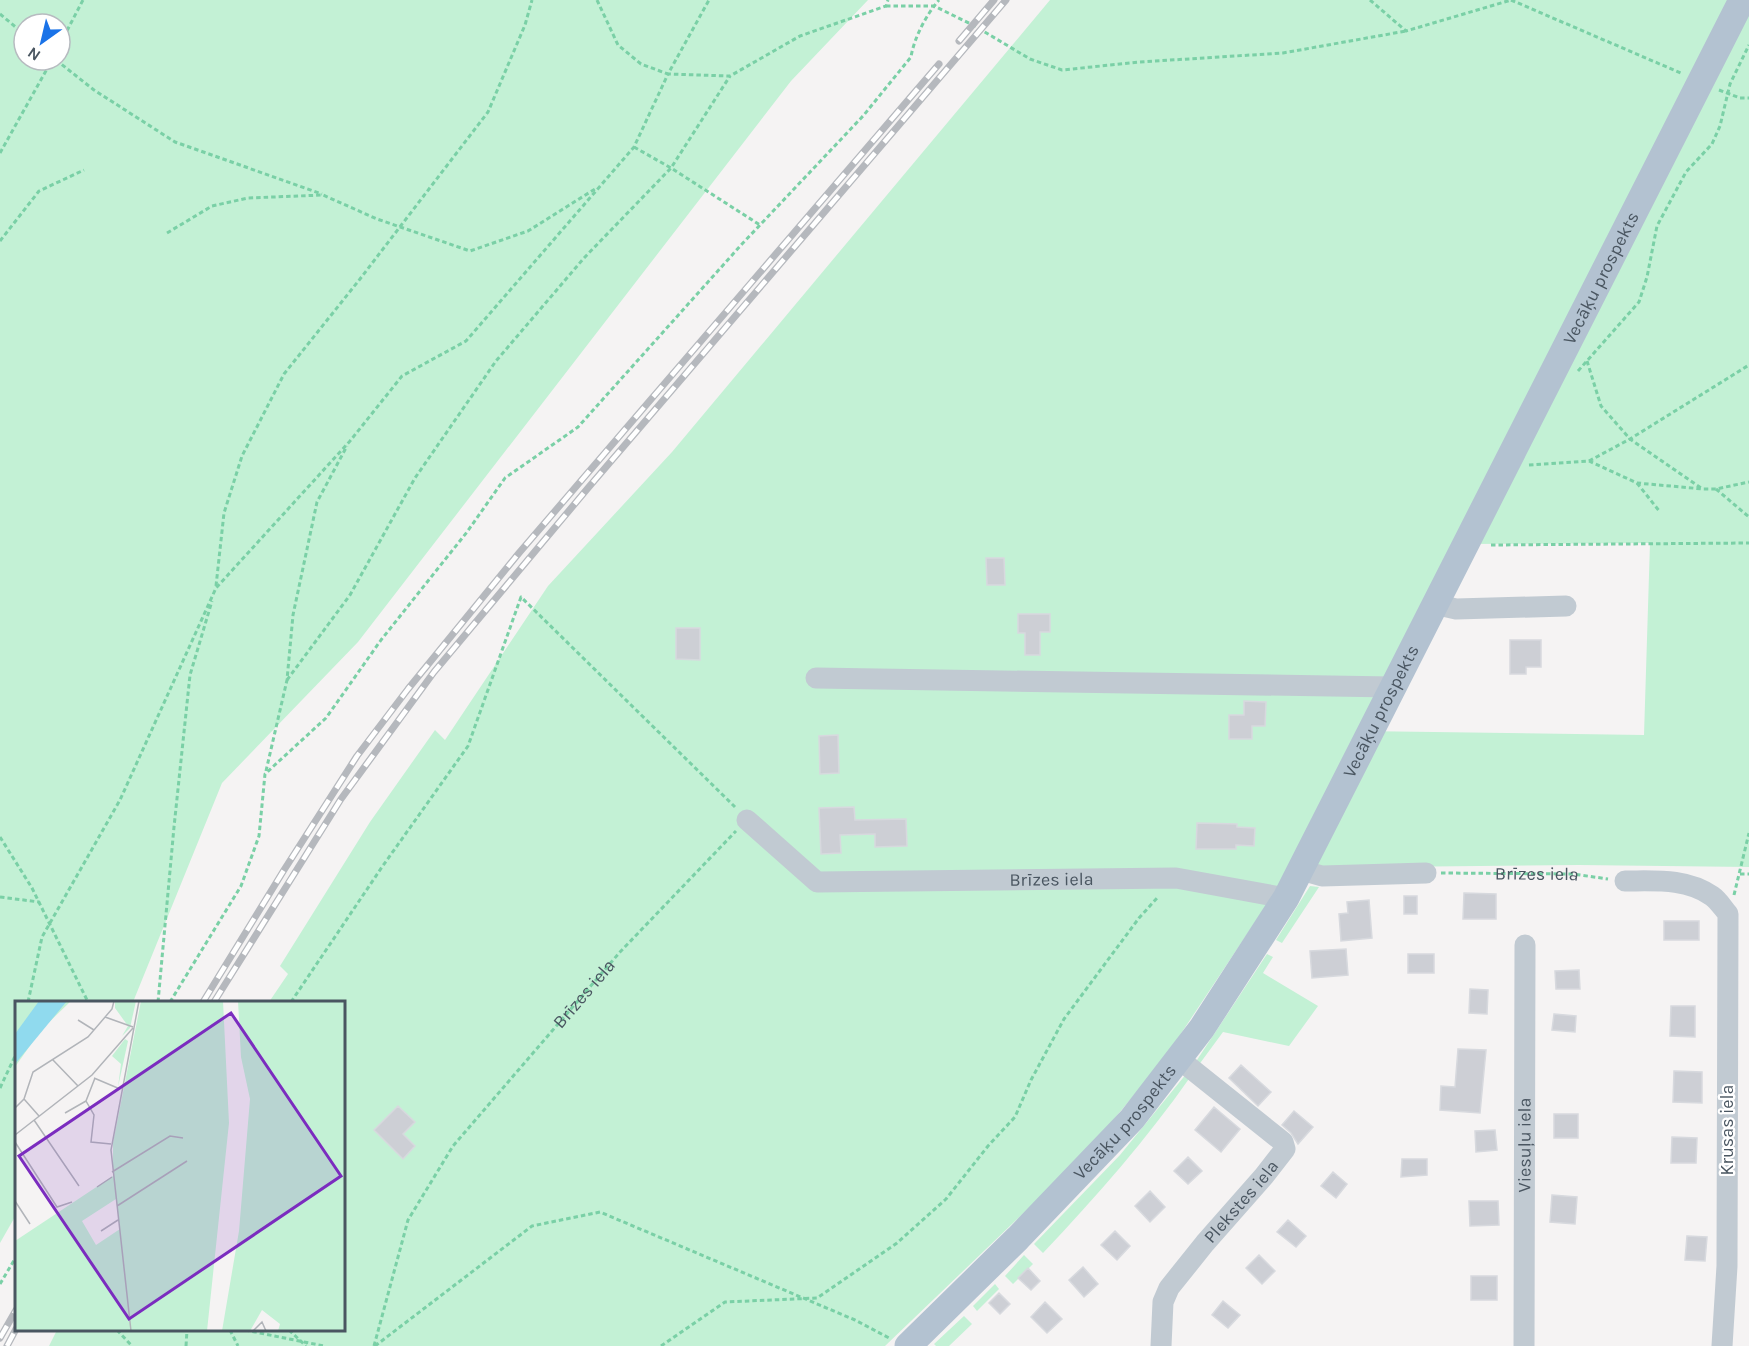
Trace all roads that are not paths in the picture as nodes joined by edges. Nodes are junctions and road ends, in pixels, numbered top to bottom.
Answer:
1 (1742, 0) edge
2 (1434, 604) junction
3 (1566, 606) dead end
4 (816, 678) dead end
5 (1392, 687) junction
6 (747, 820) road end
7 (1301, 870) junction
8 (1426, 873) road end
9 (1625, 881) road end
10 (1286, 898) junction
11 (1525, 945) dead end
12 (1179, 1059) junction
13 (912, 1342) edge
14 (1161, 1346) edge
15 (1524, 1346) edge
16 (1722, 1346) edge

1 - 2 main road, Vecāķu prospekts
2 - 3 street
2 - 5 main road, Vecāķu prospekts
4 - 5 street
5 - 7 main road, Vecāķu prospekts
6 - 10 street, Brīzes iela
7 - 8 street
7 - 10 main road, Vecāķu prospekts
9 - 16 street, Krusas iela
10 - 12 main road, Vecāķu prospekts
11 - 15 street, Viesuļu iela
12 - 13 main road, Vecāķu prospekts
12 - 14 street, Plekstes iela

